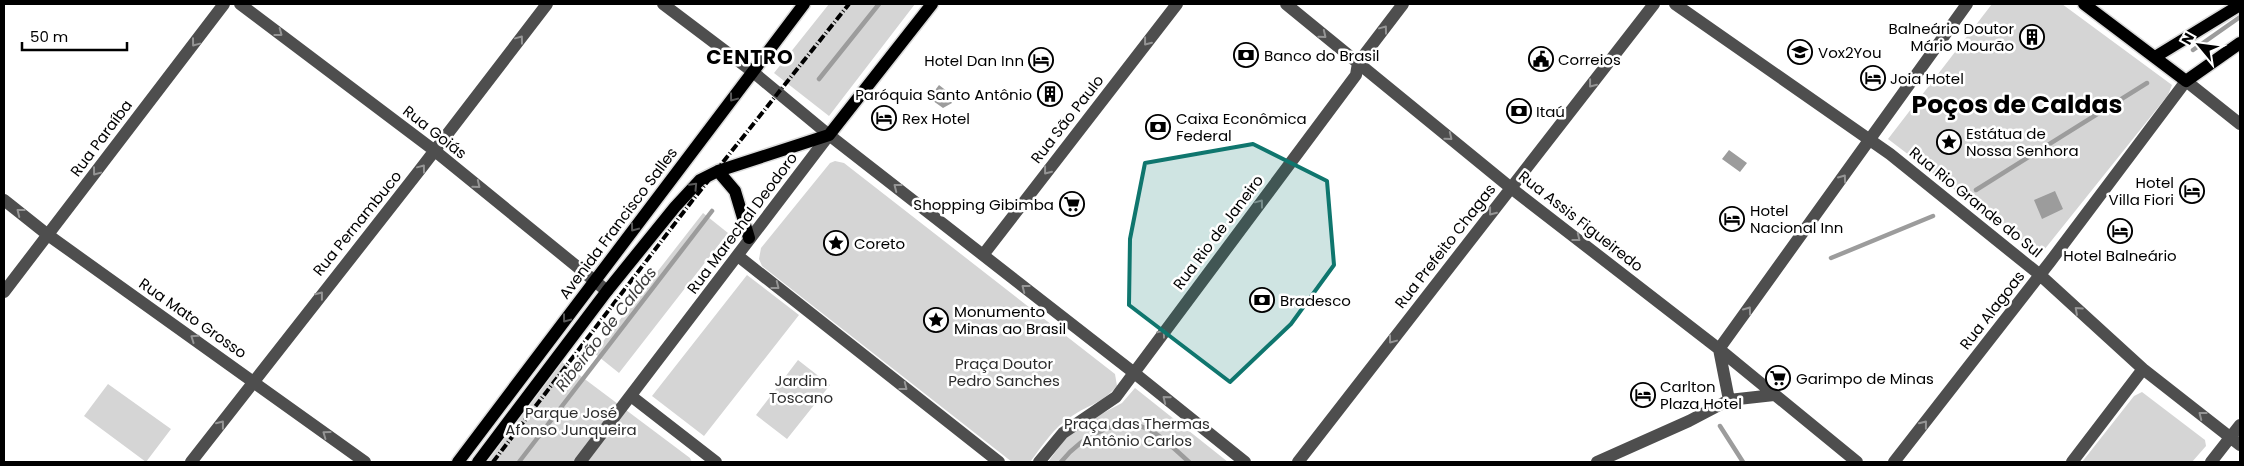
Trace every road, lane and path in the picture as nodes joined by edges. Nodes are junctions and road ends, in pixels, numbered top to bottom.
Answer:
1 (224, 4) edge
2 (240, 4) edge
3 (547, 4) edge
4 (663, 4) edge
5 (804, 4) edge
6 (932, 4) edge
7 (1177, 4) edge
8 (1286, 4) edge
9 (1403, 4) edge
10 (1654, 4) edge
11 (1675, 4) edge
12 (1967, 4) edge
13 (2084, 4) edge
14 (2240, 5) edge
15 (2240, 43) edge
16 (2156, 57) junction
17 (1358, 63) junction
18 (753, 72) junction
19 (2186, 81) junction
20 (2240, 124) edge
21 (829, 135) junction
22 (1870, 139) junction
23 (434, 151) junction
24 (718, 171) junction
25 (1511, 188) junction
26 (4, 200) edge
27 (48, 235) junction
28 (749, 238) junction
29 (983, 255) junction
30 (738, 256) junction
31 (2040, 275) junction
32 (595, 280) junction
33 (607, 291) junction
34 (4, 292) edge
35 (1720, 349) junction
36 (2143, 369) junction
37 (1133, 372) junction
38 (254, 381) junction
39 (1774, 395) junction
40 (632, 396) junction
41 (1729, 400) junction
42 (2240, 425) edge
43 (2235, 441) edge
44 (1610, 460) edge
45 (191, 462) edge
46 (365, 462) edge
47 (458, 462) edge
48 (478, 462) edge
49 (580, 462) edge
50 (716, 462) edge
51 (999, 462) edge
52 (1039, 462) edge
53 (1245, 462) edge
54 (1298, 462) edge
55 (1597, 462) edge
56 (1857, 462) edge
57 (1894, 462) edge
58 (2072, 462) edge
59 (2211, 462) edge

1 -> 27 street, Rua Paraíba
2 -> 23 street, Rua Goiás
23 -> 3 street, Rua Pernambuco
4 - 18 street
5 - 18 main road, Avenida Francisco Salles
6 - 21 main road, Rua Marechal Deodoro
7 -> 29 street, Rua São Paulo
8 -> 17 street, Rua Assis Figueiredo
17 -> 9 street, Rua Rio de Janeiro
10 -> 25 street, Rua Prefeito Chagas
11 - 22 street, Rua Rio Grande do Sul
12 - 22 street
13 - 16 main road
14 - 16 main road
15 - 19 main road
16 - 19 main road
17 -> 25 street, Rua Assis Figueiredo
37 -> 17 street, Rua Rio de Janeiro
18 - 21 street
18 -> 32 main road, Avenida Francisco Salles
19 - 20 street
19 - 31 street, Rua Alagoas
21 - 24 main road
21 - 28 street, Rua Marechal Deodoro
29 -> 21 street
22 - 31 street, Rua Rio Grande do Sul
35 -> 22 street
23 -> 32 street, Rua Goiás
38 -> 23 street, Rua Pernambuco
24 - 28 main road
33 -> 24 main road
25 -> 35 street, Rua Assis Figueiredo
25 -> 54 street, Rua Prefeito Chagas
27 -> 26 street, Rua Mato Grosso
27 - 34 street, Rua Paraíba
38 -> 27 street, Rua Mato Grosso
28 - 30 street, Rua Marechal Deodoro
37 -> 29 street
30 - 40 street, Rua Marechal Deodoro
30 -> 51 street
36 -> 31 street, Rua Rio Grande do Sul
57 -> 31 street, Rua Alagoas
32 - 33 street, Rua Goiás
32 -> 47 main road, Avenida Francisco Salles
33 - 48 main road
35 - 39 street, Rua Assis Figueiredo
35 - 41 street
43 -> 36 street, Rua Rio Grande do Sul
36 - 58 street
37 - 52 street, Rua Rio de Janeiro
53 -> 37 street
45 -> 38 street, Rua Pernambuco
46 -> 38 street, Rua Mato Grosso
39 - 41 street
39 - 56 street, Rua Assis Figueiredo
40 - 49 street, Rua Marechal Deodoro
40 - 50 street
41 - 44 street
42 - 43 street
43 - 59 street
44 - 55 street

